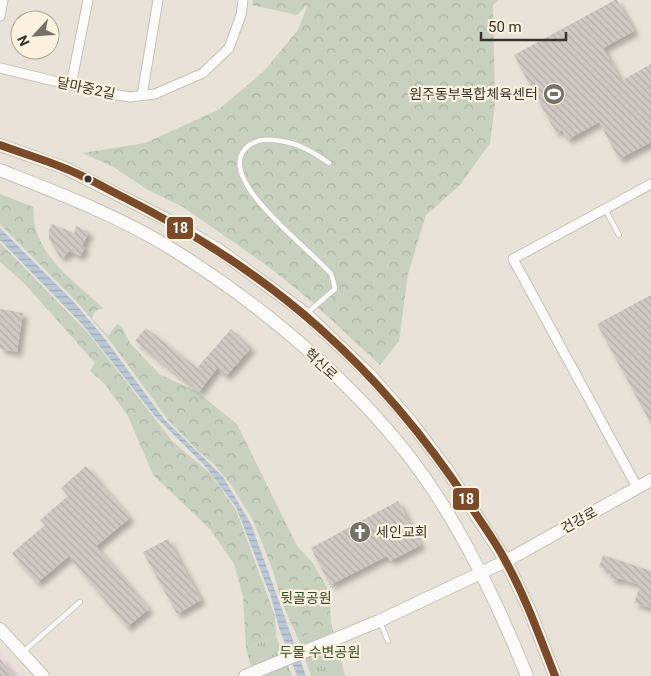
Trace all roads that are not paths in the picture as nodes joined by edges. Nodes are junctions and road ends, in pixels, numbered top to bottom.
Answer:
1 (3, 0) edge
2 (88, 0) edge
3 (158, 0) edge
4 (243, 0) edge
5 (0, 16) edge
6 (0, 68) edge
7 (71, 84) junction
8 (142, 95) junction
9 (0, 145) edge
10 (329, 163) dead end
11 (0, 170) edge
12 (651, 184) edge
13 (605, 209) junction
14 (619, 236) dead end
15 (306, 314) junction
16 (651, 480) edge
17 (637, 487) junction
18 (506, 561) junction
19 (481, 572) junction
20 (80, 602) dead end
21 (379, 621) junction
22 (0, 629) edge
23 (388, 641) dead end
24 (25, 656) junction
25 (34, 676) edge
26 (42, 676) edge
27 (245, 676) edge
28 (527, 676) edge
29 (555, 676) edge

1 - 5 street
2 - 7 street
3 - 8 street
4 - 8 street, 달마중2길
6 - 7 street, 달마중2길
7 - 8 street, 달마중2길
9 - 15 street, 혁신로
10 - 15 lane
11 - 19 street, 혁신로
12 - 13 street
13 - 14 lane
13 - 17 street
15 - 18 street, 혁신로
16 - 17 street, 건강로
17 - 18 street, 건강로
18 - 19 street, 건강로
18 - 29 street, 혁신로
19 - 21 street
19 - 28 street, 혁신로
20 - 24 lane
21 - 23 lane
21 - 27 street
22 - 24 street
24 - 25 street
24 - 26 street

